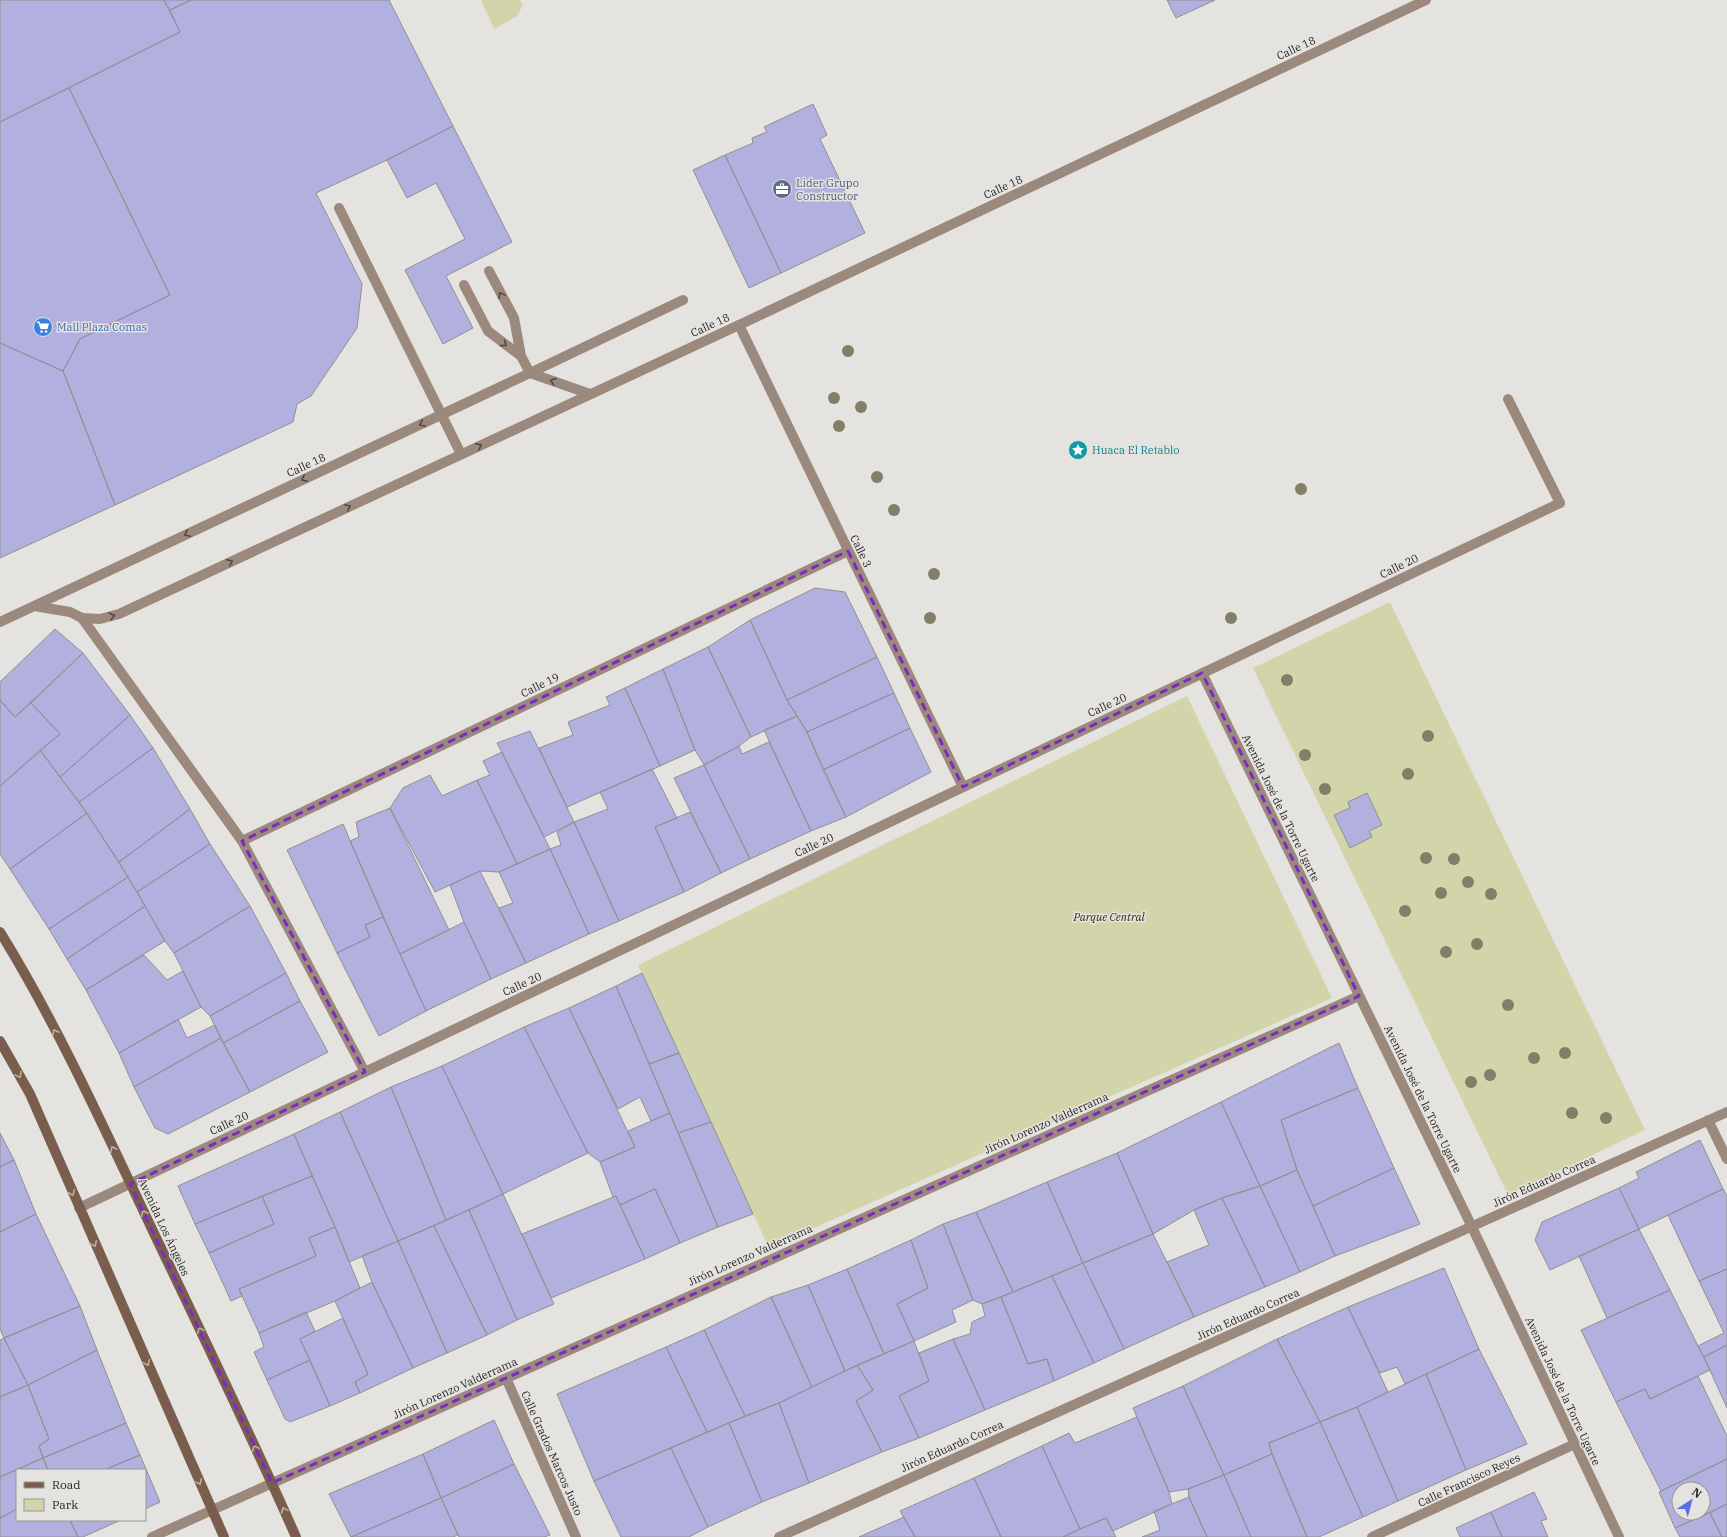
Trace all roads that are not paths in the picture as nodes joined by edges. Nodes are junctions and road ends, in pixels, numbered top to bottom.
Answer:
1 (1426, 0) edge
2 (339, 208) dead end
3 (489, 271) dead end
4 (464, 285) dead end
5 (683, 300) dead end
6 (739, 325) junction
7 (521, 356) junction
8 (530, 373) junction
9 (590, 394) junction
10 (1508, 399) dead end
11 (441, 415) junction
12 (461, 454) junction
13 (848, 551) junction
14 (34, 606) junction
15 (82, 618) junction
16 (0, 622) edge
17 (1202, 673) junction
18 (963, 787) junction
19 (242, 841) junction
20 (0, 932) edge
21 (1359, 996) junction
22 (0, 1041) edge
23 (365, 1072) junction
24 (1727, 1112) edge
25 (1708, 1120) junction
26 (1727, 1159) edge
27 (130, 1184) junction
28 (79, 1208) junction
29 (1472, 1227) junction
30 (506, 1378) junction
31 (1575, 1444) junction
32 (272, 1483) junction
33 (212, 1510) junction
34 (152, 1537) edge
35 (224, 1537) edge
36 (296, 1537) edge
37 (576, 1537) edge
38 (779, 1537) edge
39 (1372, 1537) edge
40 (1619, 1537) edge

1 - 6 street, Calle 18
2 - 11 street
7 -> 3 street
4 -> 7 street
5 - 8 street, Calle 18
6 - 9 street, Calle 18
6 - 13 street, Calle 3
7 - 8 street
9 -> 8 street
8 - 11 street, Calle 18
12 -> 9 street, Calle 18
10 - 17 street, Calle 20
11 - 12 street
11 -> 14 street, Calle 18
15 -> 12 street, Calle 18
13 - 18 street, Calle 3
13 - 19 street, Calle 19
14 - 15 street, Calle 18
14 - 16 street, Calle 18
15 - 19 street
17 - 18 street, Calle 20
17 - 21 street, Avenida José de la Torre Ugarte
18 - 23 street, Calle 20
19 - 23 street
27 -> 20 main road, Avenida Los Ángeles
21 - 29 street, Avenida José de la Torre Ugarte
21 - 30 street, Jirón Lorenzo Valderrama
22 -> 28 main road
23 - 27 street, Calle 20
24 - 25 street, Jirón Eduardo Correa
25 - 26 street
25 - 29 street, Jirón Eduardo Correa
27 - 28 street, Calle 20
32 -> 27 main road, Avenida Los Ángeles
28 -> 33 main road
29 - 31 street, Avenida José de la Torre Ugarte
29 - 38 street, Jirón Eduardo Correa
30 - 32 street, Jirón Lorenzo Valderrama
30 - 37 street, Calle Grados Marcos Justo
31 - 39 street, Calle Francisco Reyes
31 - 40 street, Avenida José de la Torre Ugarte
32 - 33 street, Jirón Lorenzo Valderrama
36 -> 32 main road, Avenida Los Ángeles
33 - 34 street, Jirón Lorenzo Valderrama
33 - 35 main road

